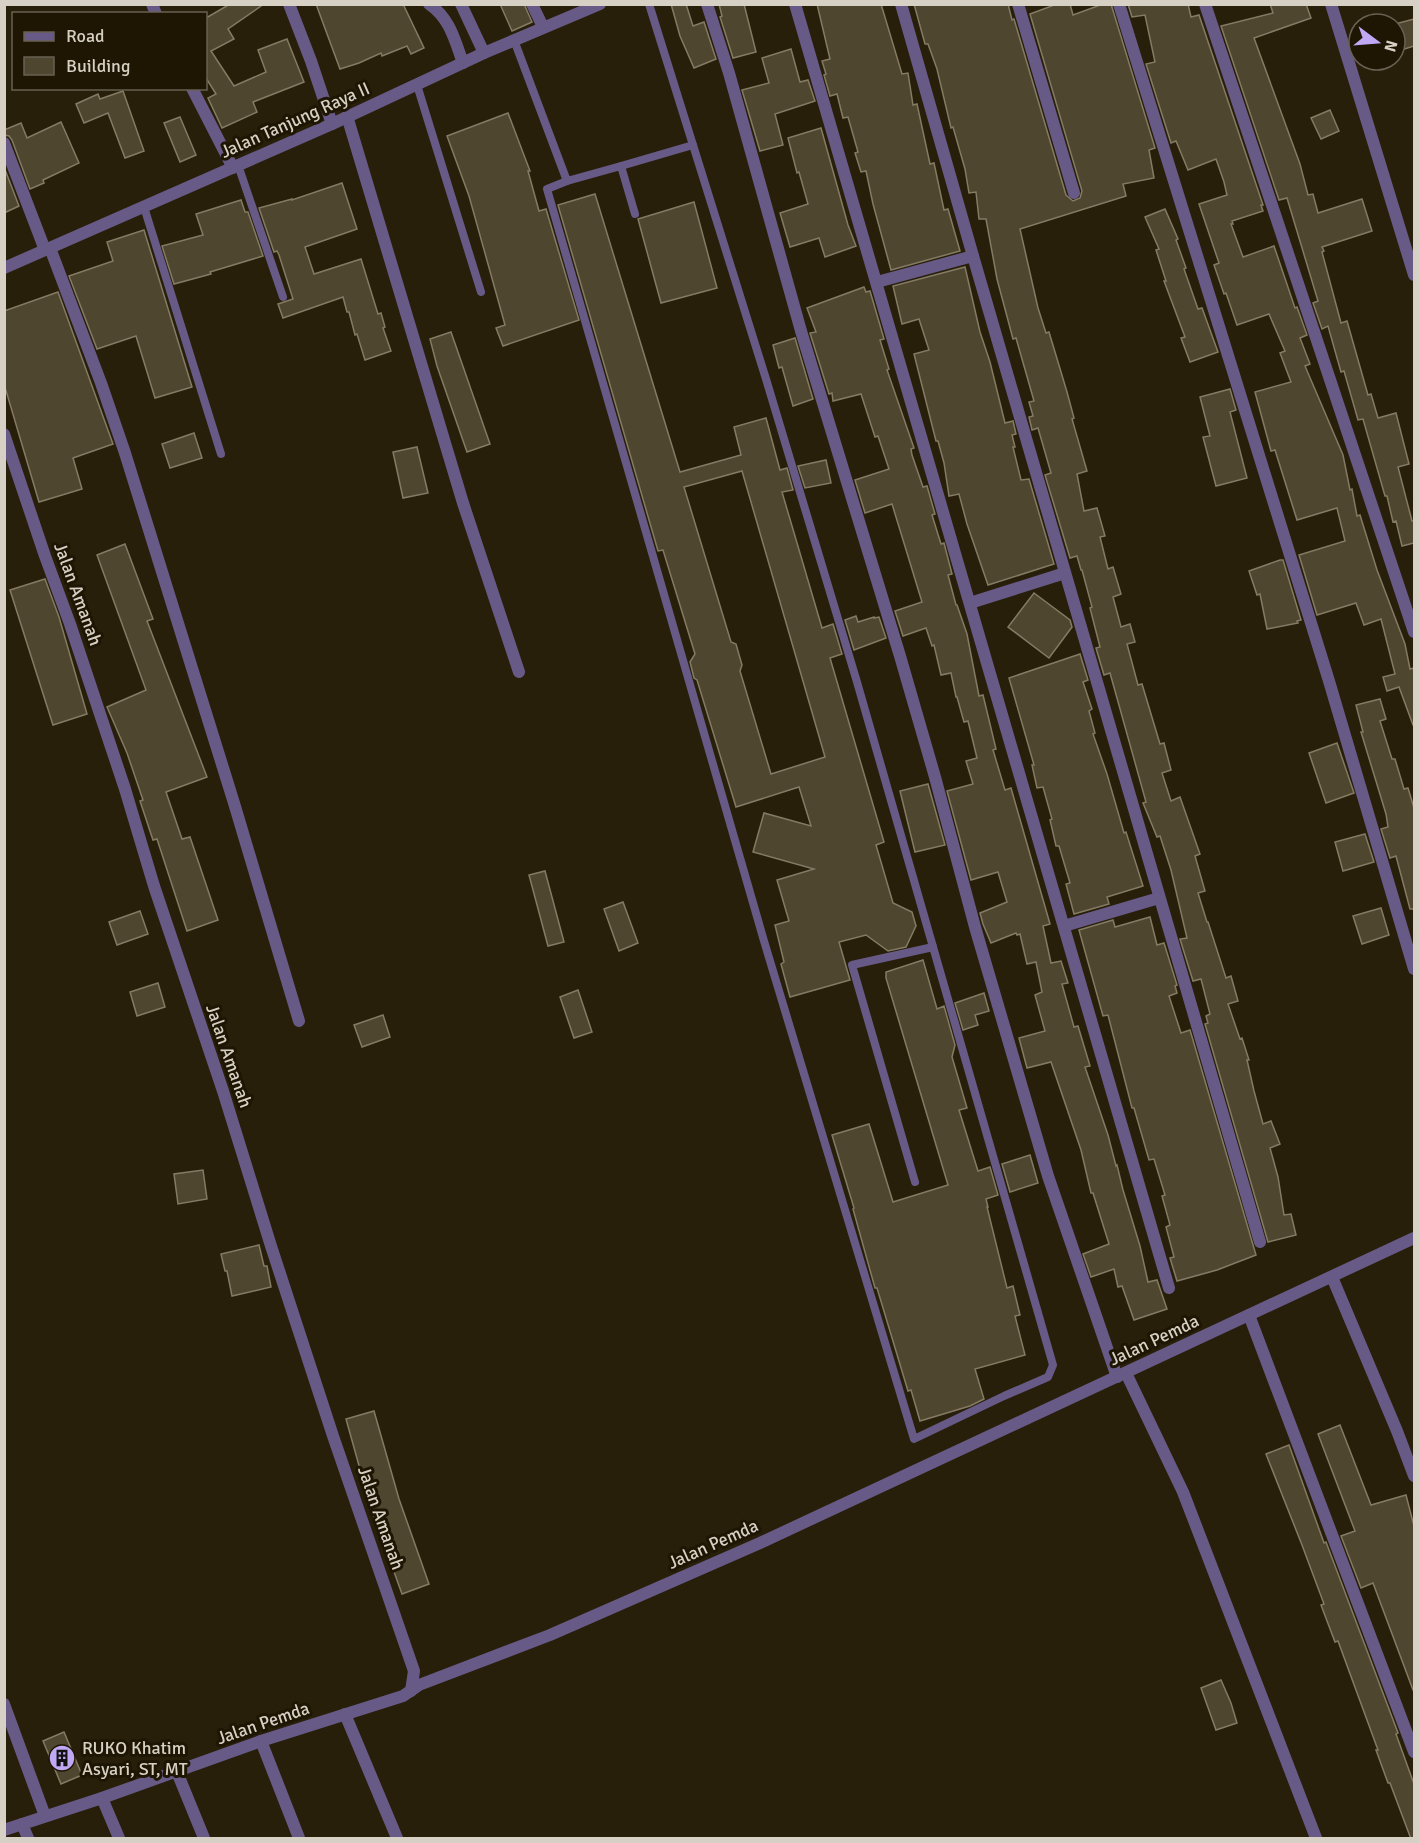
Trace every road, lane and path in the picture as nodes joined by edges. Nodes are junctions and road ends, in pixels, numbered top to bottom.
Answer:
1 (289, 4) edge
2 (429, 4) edge
3 (461, 4) edge
4 (532, 4) edge
5 (600, 4) edge
6 (649, 4) edge
7 (707, 4) edge
8 (795, 4) edge
9 (901, 4) edge
10 (1018, 4) edge
11 (1119, 4) edge
12 (1205, 4) edge
13 (1330, 4) edge
14 (543, 27) junction
15 (514, 40) junction
16 (484, 52) junction
17 (463, 63) junction
18 (417, 85) junction
19 (193, 90) edge
20 (347, 117) junction
21 (332, 124) junction
22 (4, 143) edge
23 (693, 145) junction
24 (621, 166) junction
25 (236, 167) junction
26 (567, 181) junction
27 (1074, 193) dead end
28 (144, 207) junction
29 (635, 214) dead end
30 (48, 249) junction
31 (973, 256) junction
32 (4, 268) edge
33 (1414, 275) edge
34 (877, 282) junction
35 (481, 292) dead end
36 (283, 297) dead end
37 (4, 434) edge
38 (221, 454) dead end
39 (1065, 573) junction
40 (970, 603) junction
41 (1414, 632) edge
42 (519, 672) dead end
43 (1159, 898) junction
44 (1064, 926) junction
45 (933, 947) junction
46 (1414, 969) edge
47 (299, 1021) dead end
48 (915, 1182) dead end
49 (1414, 1238) edge
50 (1260, 1242) dead end
51 (1332, 1277) junction
52 (1169, 1288) dead end
53 (1249, 1315) junction
54 (1122, 1375) junction
55 (1414, 1476) edge
56 (411, 1691) junction
57 (4, 1704) edge
58 (345, 1714) junction
59 (261, 1741) junction
60 (1414, 1752) edge
61 (177, 1772) junction
62 (102, 1798) junction
63 (45, 1816) junction
64 (22, 1824) junction
65 (4, 1830) edge
66 (28, 1839) edge
67 (119, 1839) edge
68 (204, 1839) edge
69 (299, 1839) edge
70 (397, 1839) edge
71 (1316, 1839) edge

1 - 21 street
2 - 17 street
3 - 16 street
4 - 14 street
5 - 14 street, Jalan Tanjung Raya II
6 - 23 lane
7 - 54 street
8 - 34 street
9 - 31 street
10 - 27 street
11 - 46 street
12 - 41 street
13 - 33 street
14 - 15 street, Jalan Tanjung Raya II
15 - 16 street, Jalan Tanjung Raya II
15 - 26 lane
16 - 17 street, Jalan Tanjung Raya II
17 - 18 street, Jalan Tanjung Raya II
18 - 20 street, Jalan Tanjung Raya II
18 - 35 lane
19 - 25 street
20 - 21 street, Jalan Tanjung Raya II
20 - 42 street
21 - 25 street, Jalan Tanjung Raya II
22 - 30 street
23 - 24 lane
23 - 45 lane
24 - 26 lane
24 - 29 lane
25 - 28 street, Jalan Tanjung Raya II
25 - 36 lane
26 - 45 lane
28 - 30 street, Jalan Tanjung Raya II
28 - 38 lane
30 - 32 street, Jalan Tanjung Raya II
30 - 47 street
31 - 34 street
31 - 39 street
34 - 40 street
37 - 56 street, Jalan Amanah
39 - 40 street
39 - 43 street
40 - 44 street
43 - 44 street
43 - 50 street
44 - 52 street
45 - 48 lane
49 - 51 street, Jalan Pemda
51 - 53 street, Jalan Pemda
51 - 55 street
53 - 54 street, Jalan Pemda
53 - 60 street
54 - 56 street, Jalan Pemda
54 - 71 street
56 - 58 street, Jalan Pemda
57 - 63 street
58 - 59 street, Jalan Pemda
58 - 70 street
59 - 61 street, Jalan Pemda
59 - 69 street
61 - 62 street, Jalan Pemda
61 - 68 street
62 - 63 street, Jalan Pemda
62 - 67 street
63 - 64 street, Jalan Pemda
64 - 65 street, Jalan Pemda
64 - 66 street

